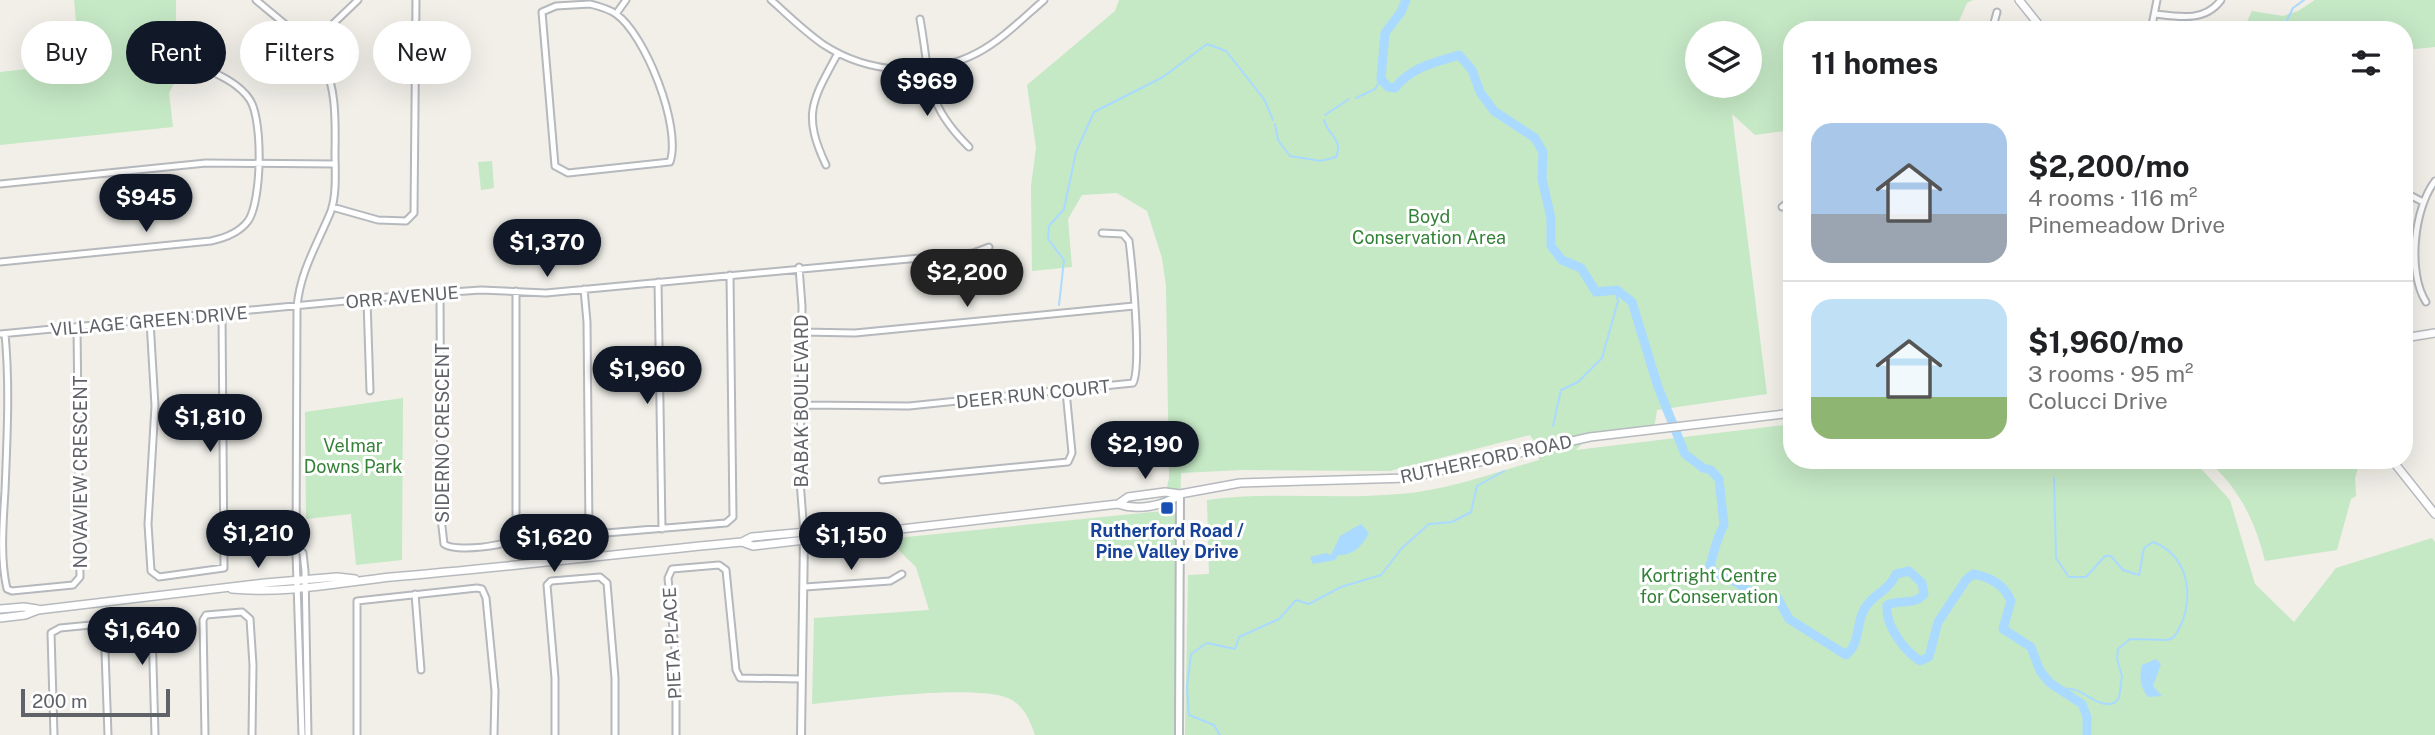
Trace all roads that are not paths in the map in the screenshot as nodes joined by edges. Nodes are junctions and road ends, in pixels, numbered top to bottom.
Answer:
1 (256, 0) edge
2 (358, 0) edge
3 (416, 0) edge
4 (626, 0) edge
5 (771, 0) edge
6 (1044, 0) edge
7 (2019, 0) edge
8 (2157, 0) edge
9 (2221, 0) edge
10 (1997, 12) dead end
11 (616, 14) junction
12 (2155, 14) junction
13 (920, 19) dead end
14 (281, 21) edge
15 (336, 21) edge
16 (1994, 21) edge
17 (2036, 21) edge
18 (2153, 21) edge
19 (838, 53) junction
20 (928, 68) junction
21 (226, 80) edge
22 (333, 84) edge
23 (969, 147) dead end
24 (257, 163) junction
25 (335, 164) junction
26 (826, 165) dead end
27 (2435, 181) edge
28 (0, 184) edge
29 (2413, 197) edge
30 (2423, 202) junction
31 (332, 207) junction
32 (1102, 233) dead end
33 (989, 247) dead end
34 (0, 262) edge
35 (799, 267) junction
36 (730, 275) junction
37 (658, 282) junction
38 (584, 289) junction
39 (516, 291) junction
40 (440, 293) junction
41 (367, 300) junction
42 (2426, 302) dead end
43 (1134, 306) junction
44 (297, 307) junction
45 (222, 314) junction
46 (150, 321) junction
47 (78, 328) junction
48 (802, 332) junction
49 (2435, 333) edge
50 (2, 334) edge
51 (2413, 337) edge
52 (370, 391) dead end
53 (1066, 391) junction
54 (801, 405) junction
55 (1783, 414) edge
56 (2400, 469) edge
57 (882, 480) dead end
58 (1180, 495) junction
59 (2434, 510) edge
60 (662, 529) junction
61 (804, 536) junction
62 (902, 574) dead end
63 (301, 584) junction
64 (805, 587) junction
65 (415, 594) junction
66 (0, 609) edge
67 (38, 610) junction
68 (0, 618) edge
69 (104, 624) junction
70 (421, 670) dead end
71 (801, 679) junction
72 (54, 735) edge
73 (108, 735) edge
74 (155, 735) edge
75 (205, 735) edge
76 (252, 735) edge
77 (302, 735) edge
78 (309, 735) edge
79 (357, 735) edge
80 (494, 735) edge
81 (555, 735) edge
82 (615, 735) edge
83 (676, 735) edge
84 (801, 735) edge
85 (1179, 735) edge

1 - 14 street
2 - 15 street
3 - 31 street
4 - 11 street
5 - 19 street
6 - 20 street
7 - 17 main road
8 - 12 street
9 - 12 street
10 - 16 street
11 - 11 street
12 - 18 street
13 - 20 street
19 - 20 street
19 - 26 street
20 - 23 street
21 - 24 street
22 - 25 street
24 - 25 street
24 - 28 street
24 - 34 street
25 - 31 street
27 - 30 street
29 - 30 street
30 - 42 street
31 - 44 street
32 - 43 street, DEER RUN COURT
33 - 35 street, ORR AVENUE
35 - 36 street, ORR AVENUE
35 - 48 street, BABAK BOULEVARD
36 - 37 street, ORR AVENUE
36 - 60 street
37 - 38 street, ORR AVENUE
37 - 60 street
38 - 39 street, ORR AVENUE
38 - 60 street
39 - 40 street, ORR AVENUE
39 - 40 street, SIDERNO CRESCENT
40 - 41 street, ORR AVENUE
41 - 44 street, ORR AVENUE
41 - 52 street
43 - 48 street
43 - 53 street, DEER RUN COURT
44 - 45 street, VILLAGE GREEN DRIVE
44 - 63 street
45 - 46 street, VILLAGE GREEN DRIVE
45 - 46 street
46 - 47 street, VILLAGE GREEN DRIVE
47 - 50 street, VILLAGE GREEN DRIVE
47 - 50 street, NOVAVIEW CRESCENT
48 - 54 street, BABAK BOULEVARD
49 - 51 main road
53 - 54 street, DEER RUN COURT
53 - 57 street
54 - 61 street, BABAK BOULEVARD
55 - 58 main road, RUTHERFORD ROAD
56 - 59 main road
58 - 61 main road, RUTHERFORD ROAD
58 - 85 street
61 - 63 main road, RUTHERFORD ROAD
61 - 64 street
62 - 64 street
63 - 67 main road, RUTHERFORD ROAD
63 - 77 street
63 - 78 street
64 - 71 street
65 - 70 street
65 - 79 street
65 - 80 street
66 - 67 main road, RUTHERFORD ROAD
67 - 68 main road, RUTHERFORD ROAD
69 - 72 street
69 - 73 street
69 - 74 street
71 - 83 street, PIETA PLACE
71 - 84 street
75 - 76 street
81 - 82 street

